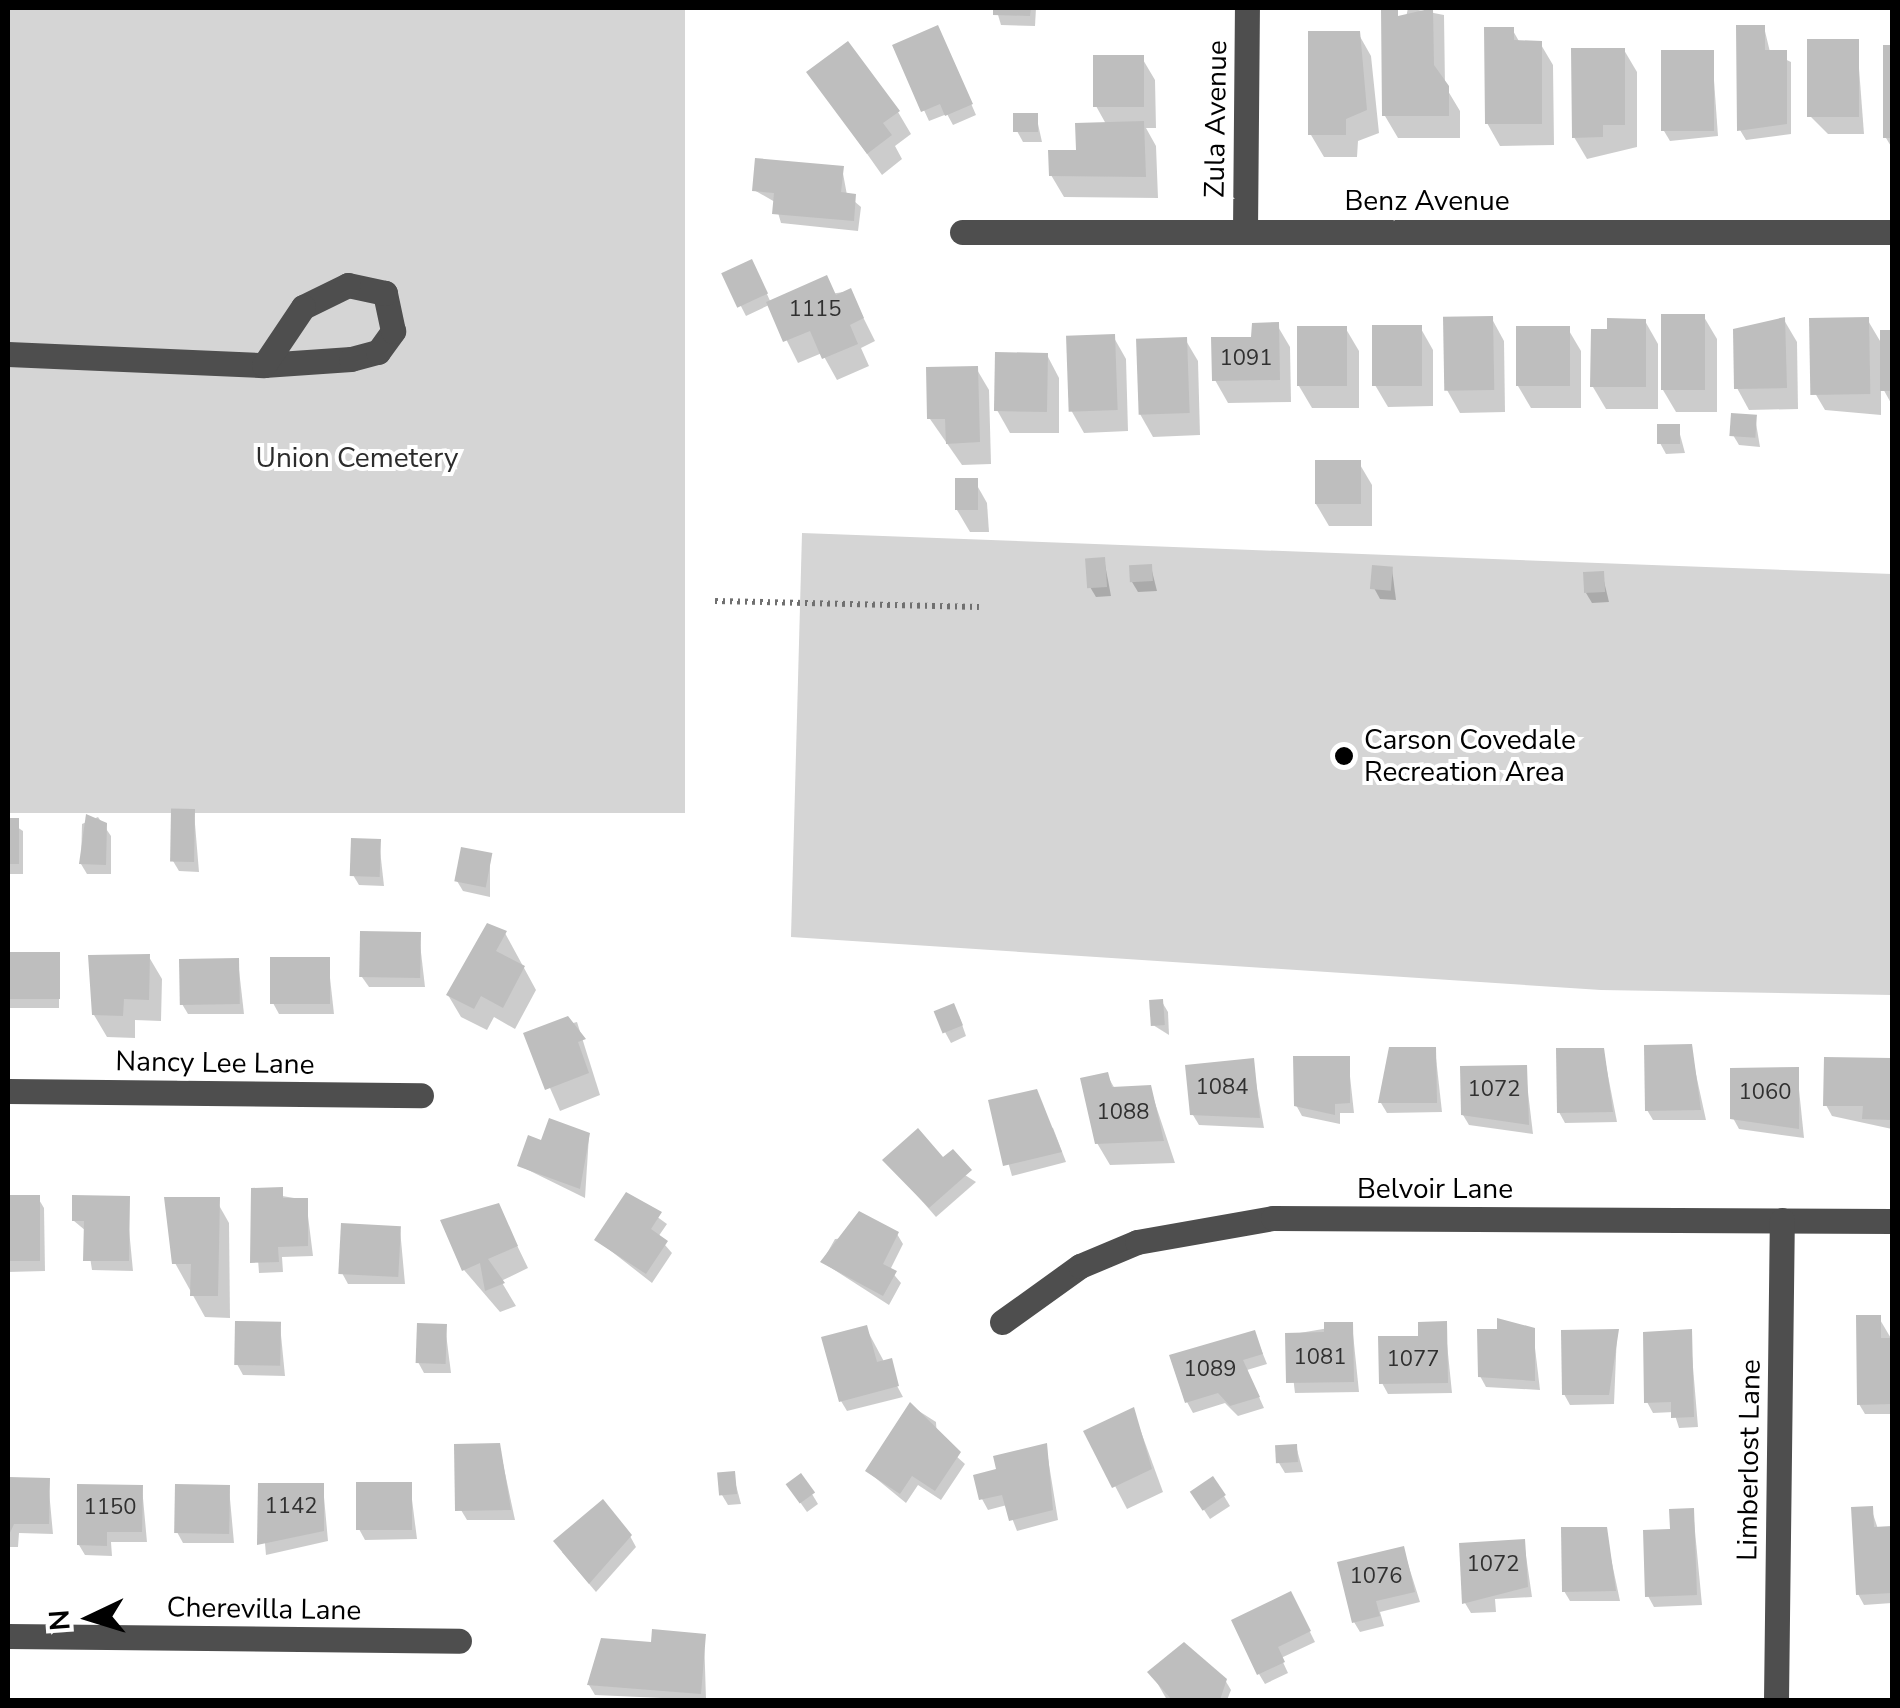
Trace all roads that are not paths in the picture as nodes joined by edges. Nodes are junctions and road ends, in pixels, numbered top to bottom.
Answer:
1 (1247, 8) edge
2 (1245, 231) junction
3 (962, 232) dead end
4 (1892, 232) edge
5 (8, 354) edge
6 (264, 365) junction
7 (8, 1091) edge
8 (421, 1095) dead end
9 (1782, 1220) junction
10 (1892, 1220) edge
11 (1002, 1322) dead end
12 (8, 1636) edge
13 (459, 1642) dead end
14 (1776, 1700) edge

1 - 2 street, Zula Avenue
2 - 3 street, Benz Avenue
2 - 4 street, Benz Avenue
5 - 6 street
6 - 6 street
7 - 8 street, Nancy Lee Lane
9 - 10 street, Belvoir Lane
9 - 11 street, Belvoir Lane
9 - 14 street, Limberlost Lane
12 - 13 street, Cherevilla Lane

